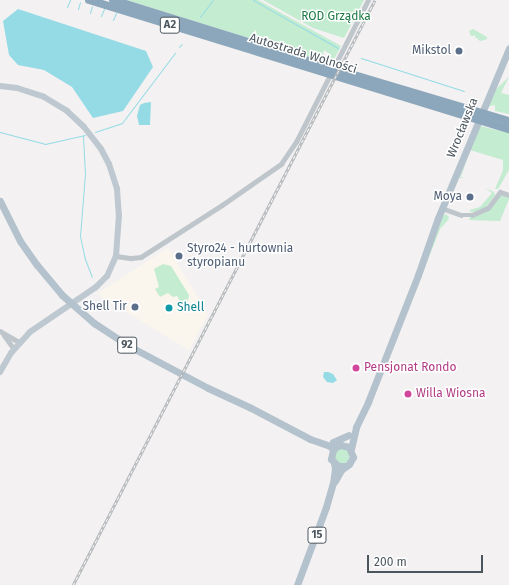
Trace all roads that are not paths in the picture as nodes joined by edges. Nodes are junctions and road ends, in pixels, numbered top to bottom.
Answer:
1 (89, 0) edge
2 (113, 0) edge
3 (368, 0) edge
4 (509, 48) edge
5 (325, 70) junction
6 (1, 85) edge
7 (486, 118) junction
8 (509, 120) edge
9 (509, 129) edge
10 (509, 195) edge
11 (0, 201) edge
12 (442, 208) junction
13 (116, 256) junction
14 (1, 332) edge
15 (20, 342) junction
16 (14, 349) junction
17 (0, 372) edge
18 (356, 427) junction
19 (349, 435) junction
20 (310, 439) junction
21 (339, 445) junction
22 (351, 449) junction
23 (332, 461) junction
24 (346, 466) junction
25 (334, 483) junction
26 (297, 585) edge

1 - 5 highway, Autostrada Wolności / A2
2 - 5 highway, Autostrada Wolności / A2
3 - 13 street
4 - 12 main road, Wrocławska / 15
5 - 7 highway, Autostrada Wolności / A2
6 - 13 street
7 - 8 highway, Autostrada Wolności / A2
7 - 9 highway, Autostrada Wolności / A2
10 - 12 street
11 - 20 main road, 92
12 - 18 main road, Wrocławska / 15
13 - 15 street
14 - 15 street
14 - 16 street
15 - 16 street
16 - 17 street
18 - 19 main road, Wrocławska / 15
18 - 22 main road, Wrocławska / 15
19 - 20 main road, 92
19 - 21 main road, Wrocławska / 15
20 - 21 main road, 92
20 - 23 main road, 92
21 - 22 main road
21 - 23 main road, 15
22 - 24 main road, 15
23 - 24 main road
23 - 25 main road, 15
24 - 25 main road, 15
25 - 26 main road, 15

